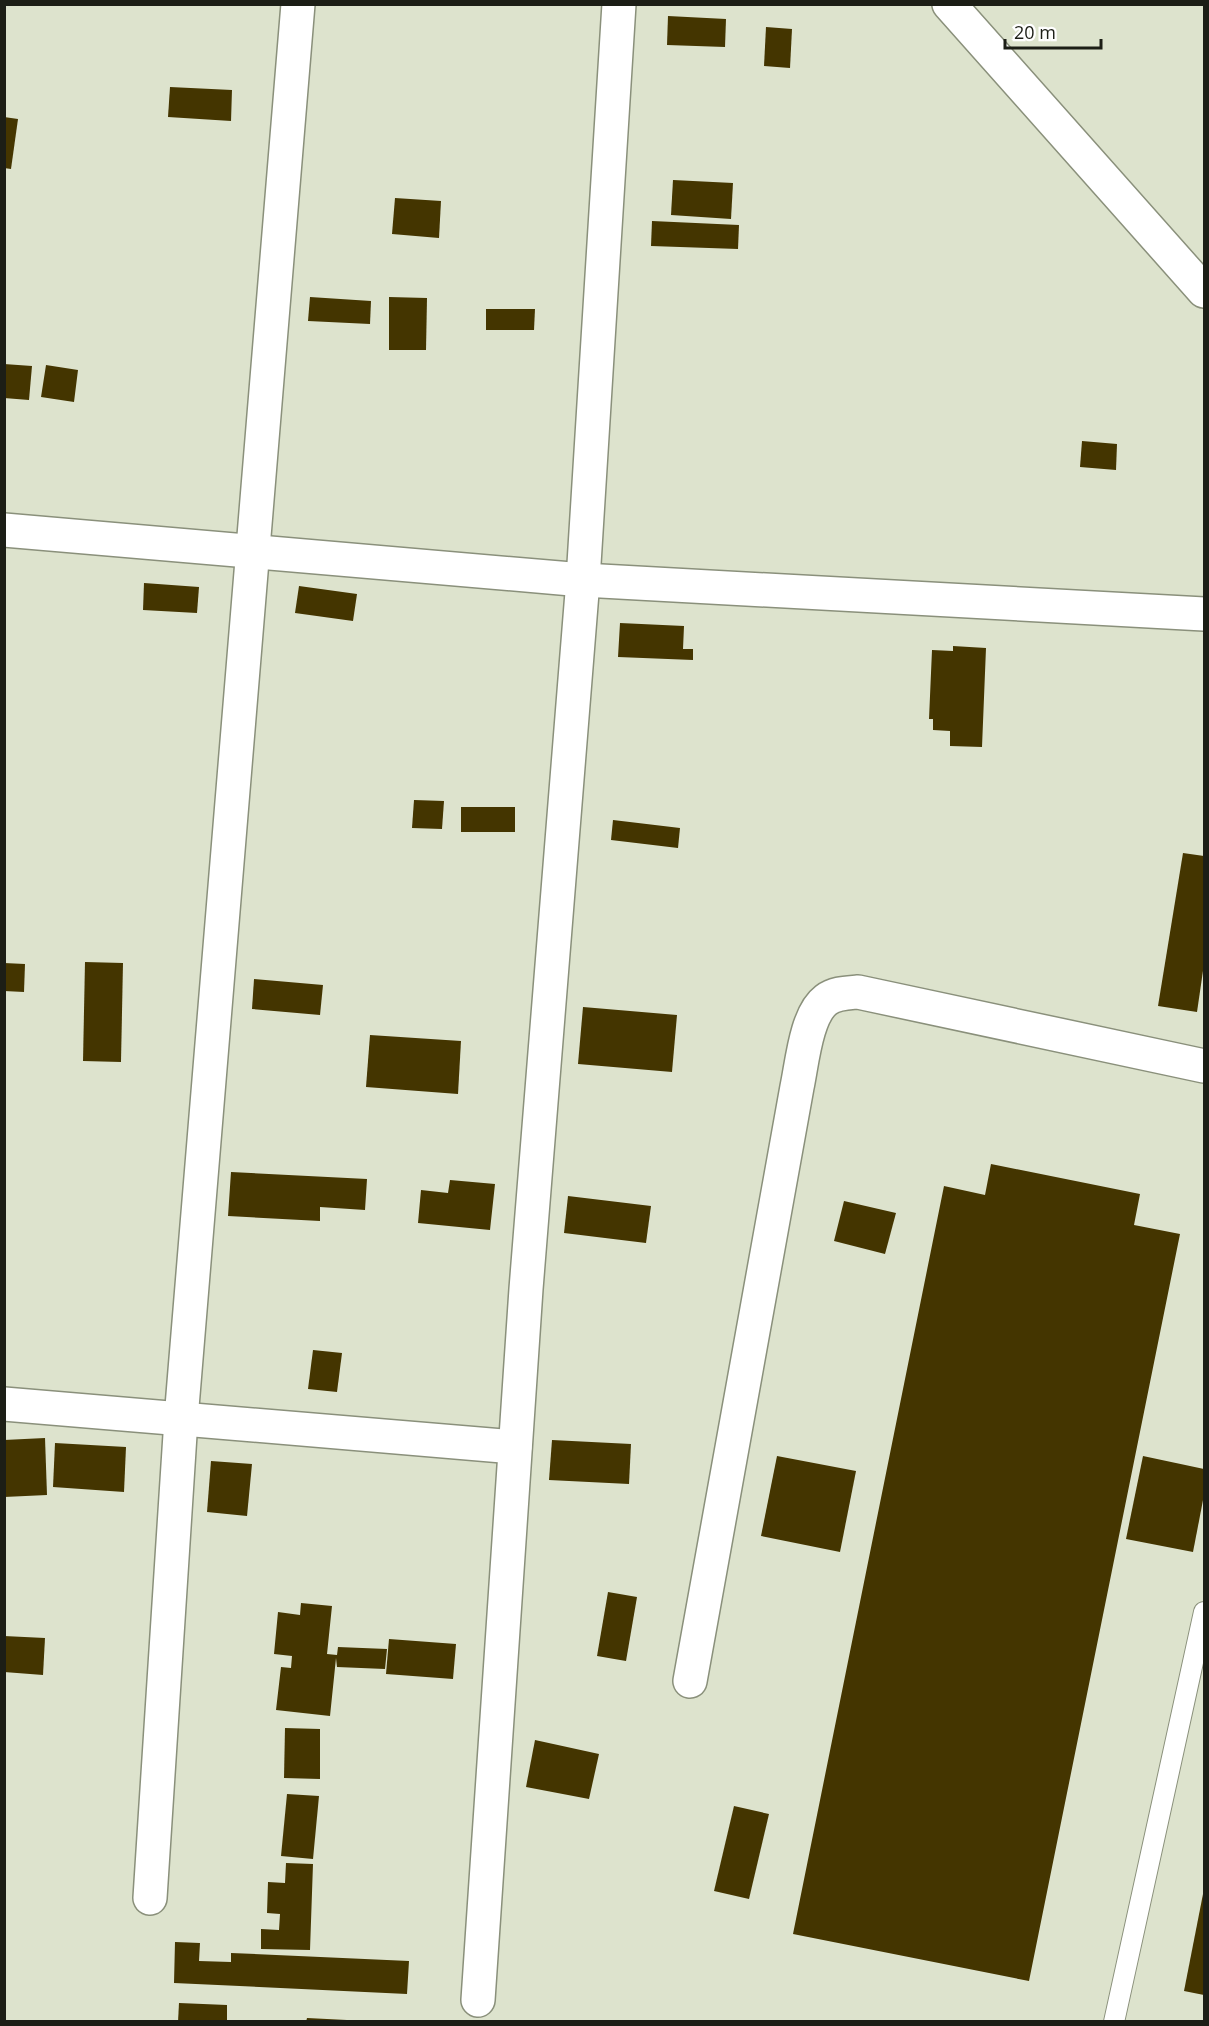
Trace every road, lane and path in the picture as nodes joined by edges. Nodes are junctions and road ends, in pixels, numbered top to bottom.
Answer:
1 (298, 4) edge
2 (619, 4) edge
3 (949, 4) edge
4 (1204, 291) edge
5 (4, 530) edge
6 (253, 553) junction
7 (583, 580) junction
8 (1204, 614) edge
9 (1204, 1066) edge
10 (4, 1404) edge
11 (182, 1419) junction
12 (515, 1447) junction
13 (1204, 1612) edge
14 (690, 1681) dead end
15 (150, 1898) dead end
16 (478, 2000) dead end
17 (1114, 2022) edge

1 - 6 street
2 - 7 street
3 - 4 street
5 - 6 street
6 - 7 street
6 - 11 street
7 - 8 street
7 - 12 street
9 - 14 street
10 - 11 street
11 - 12 street
11 - 15 street
12 - 16 street
13 - 17 lane

